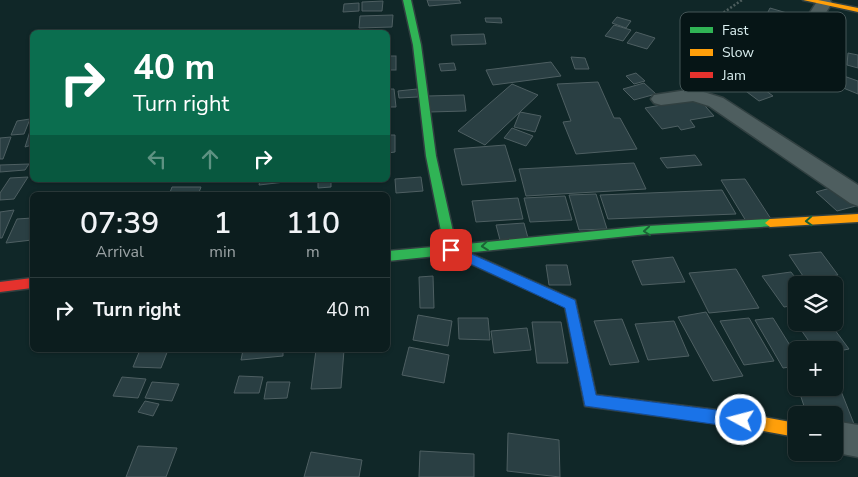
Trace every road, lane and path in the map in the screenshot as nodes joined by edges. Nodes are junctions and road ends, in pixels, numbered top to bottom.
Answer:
1 (407, 0) edge
2 (742, 0) edge
3 (815, 2) edge
4 (858, 10) edge
5 (724, 12) edge
6 (661, 99) dead end
7 (858, 197) edge
8 (858, 218) edge
9 (451, 250) junction
10 (390, 256) edge
11 (30, 283) edge
12 (0, 287) edge
13 (788, 429) edge
14 (843, 438) edge
15 (858, 441) edge

1 - 9 main road
2 - 5 path
3 - 4 main road
6 - 7 street
8 -> 9 main road
9 - 10 main road
9 - 13 main road
11 - 12 main road
14 - 15 street

